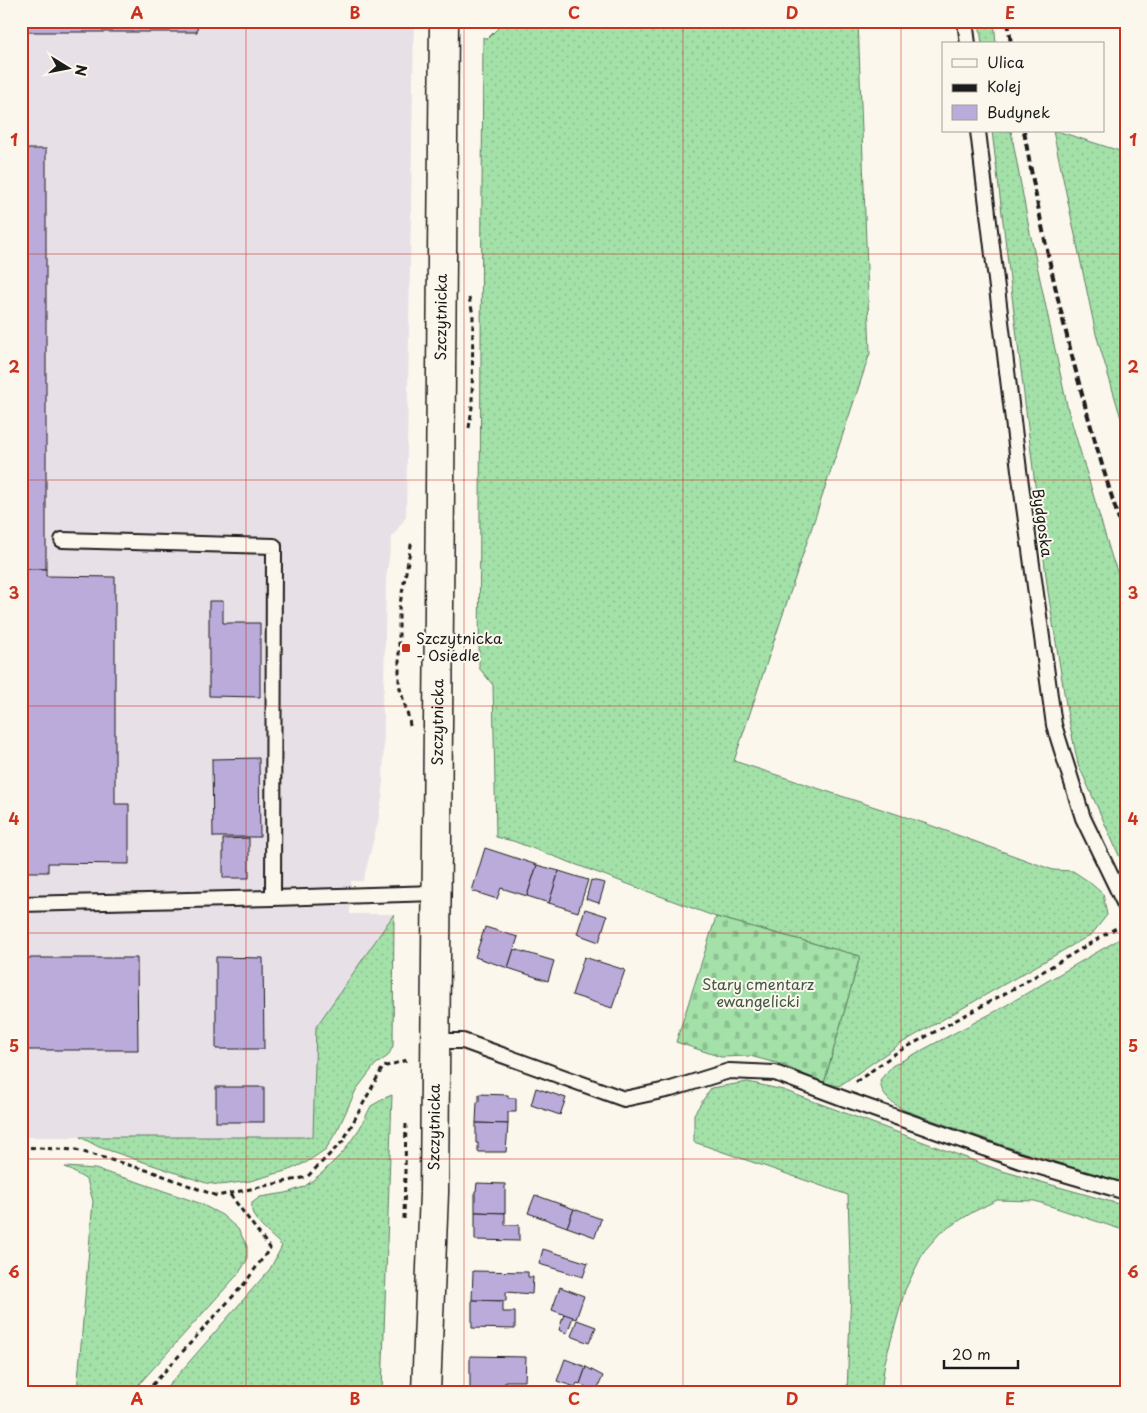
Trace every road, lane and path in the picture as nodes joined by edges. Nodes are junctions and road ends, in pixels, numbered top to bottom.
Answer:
1 (444, 21) edge
2 (965, 21) edge
3 (968, 42) edge
4 (978, 132) edge
5 (62, 540) dead end
6 (436, 893) junction
7 (273, 898) junction
8 (21, 904) edge
9 (1126, 907) edge
10 (1126, 922) edge
11 (435, 1041) junction
12 (407, 1060) dead end
13 (837, 1096) junction
14 (21, 1147) edge
15 (1126, 1192) edge
16 (229, 1193) junction
17 (146, 1392) edge
18 (426, 1392) edge

1 - 6 street, Szczytnicka
2 - 3 lane
4 - 9 lane, Bydgoska
5 - 7 lane
6 - 7 lane
6 - 11 street, Szczytnicka
7 - 8 lane
10 - 13 path
11 - 13 lane
11 - 18 street, Szczytnicka
12 - 16 path
13 - 15 lane
14 - 16 path
16 - 17 path

